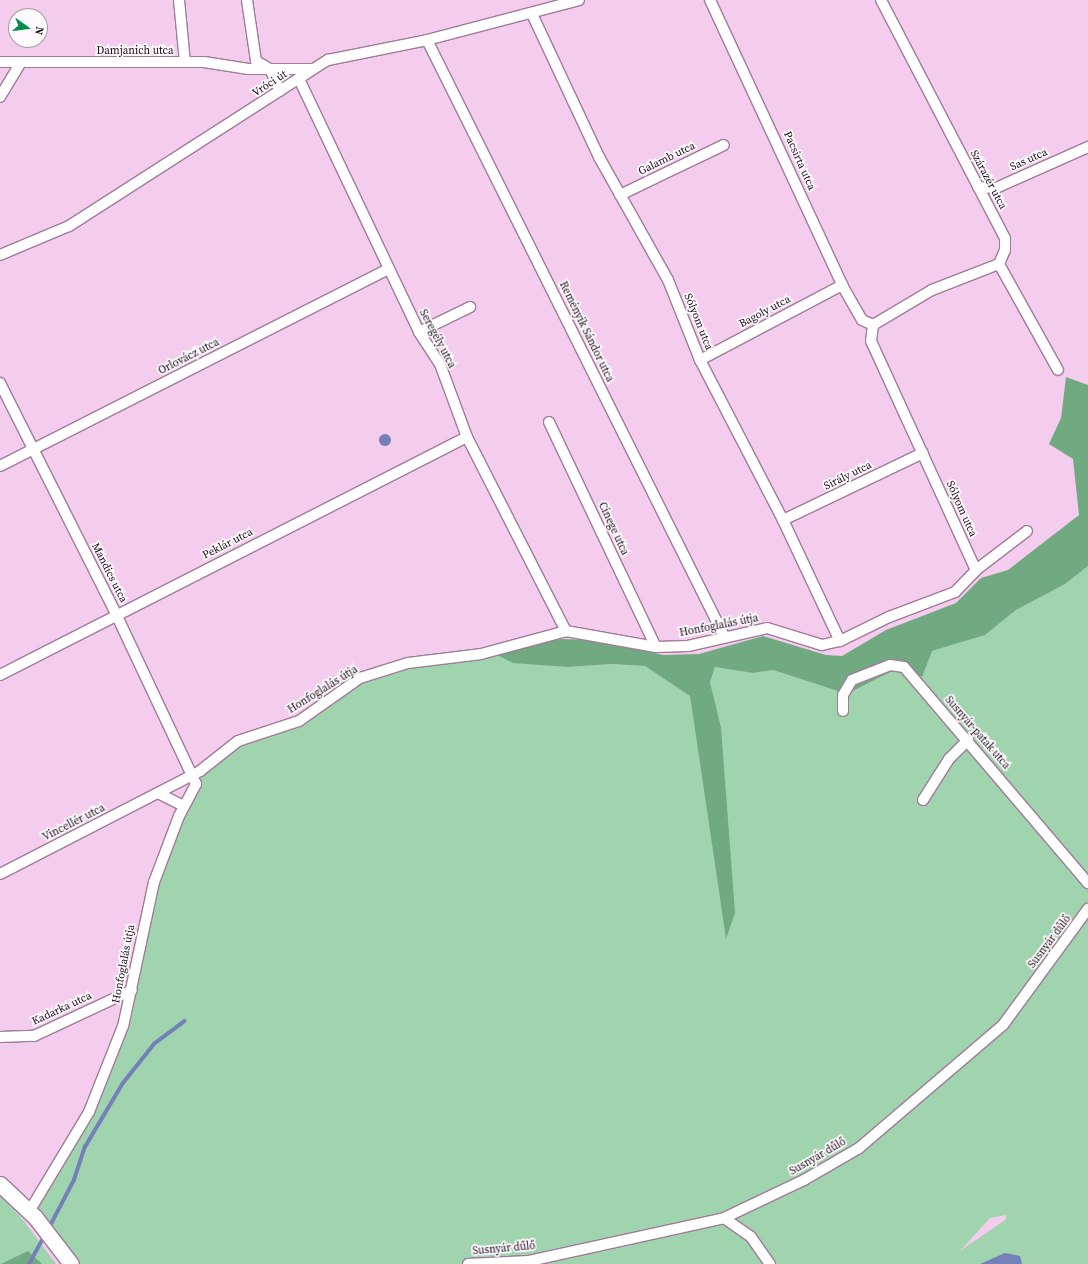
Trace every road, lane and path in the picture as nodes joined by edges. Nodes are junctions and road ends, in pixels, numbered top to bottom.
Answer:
1 (178, 0) edge
2 (247, 0) edge
3 (579, 0) edge
4 (710, 0) edge
5 (881, 0) edge
6 (532, 14) junction
7 (427, 40) junction
8 (0, 62) edge
9 (185, 62) junction
10 (20, 64) junction
11 (270, 69) junction
12 (313, 69) junction
13 (299, 79) junction
14 (280, 91) junction
15 (0, 97) edge
16 (724, 145) dead end
17 (1088, 147) edge
18 (978, 187) junction
19 (620, 195) junction
20 (0, 255) edge
21 (999, 264) junction
22 (388, 269) junction
23 (842, 285) junction
24 (470, 307) dead end
25 (873, 325) junction
26 (419, 332) junction
27 (700, 360) junction
28 (1058, 370) dead end
29 (0, 383) edge
30 (549, 422) dead end
31 (467, 437) junction
32 (33, 450) junction
33 (923, 454) junction
34 (0, 466) edge
35 (784, 520) junction
36 (1027, 531) dead end
37 (976, 570) junction
38 (116, 614) junction
39 (566, 631) junction
40 (724, 636) junction
41 (840, 641) junction
42 (656, 647) junction
43 (0, 675) edge
44 (844, 711) dead end
45 (968, 740) junction
46 (194, 774) junction
47 (158, 793) junction
48 (923, 800) dead end
49 (184, 806) junction
50 (0, 874) edge
51 (1088, 883) edge
52 (1087, 913) edge
53 (132, 990) junction
54 (0, 1038) edge
55 (0, 1184) edge
56 (29, 1212) junction
57 (724, 1218) junction
58 (70, 1264) edge
59 (468, 1264) edge
60 (770, 1264) edge

1 - 9 street
2 - 11 street
3 - 6 street, Vróci út
4 - 23 street, Pacsirta utca
5 - 18 street, Szárazér utca
6 - 7 street, Vróci út
6 - 19 street, Sólyom utca
7 - 12 street, Vróci út
7 - 40 street, Reményik Sándor utca
8 - 10 street, Damjanich utca
9 - 10 street, Damjanich utca
9 - 11 street, Damjanich utca
10 - 15 street
11 - 12 street, Damjanich utca
11 - 14 street
12 - 13 street, Vróci út
13 - 14 street, Vróci út
13 - 22 street, Seregély utca
14 - 20 street, Vróci út
16 - 19 street, Galamb utca
17 - 18 street, Sas utca
18 - 21 street, Szárazér utca
19 - 27 street, Sólyom utca
21 - 25 street
21 - 28 street
22 - 26 street, Seregély utca
22 - 32 street, Orlovácz utca
23 - 25 street, Pacsirta utca
23 - 27 street, Bagoly utca
24 - 26 street
25 - 33 street, Sólyom utca
26 - 31 street, Seregély utca
27 - 35 street, Sólyom utca
29 - 32 street, Mandics utca
30 - 42 street, Cinege utca
31 - 38 street, Peklár utca
31 - 39 street, Seregély utca
32 - 34 street, Orlovácz utca
32 - 38 street, Mandics utca
33 - 35 street, Sirály utca
33 - 37 street, Sólyom utca
35 - 41 street, Sólyom utca
36 - 37 street, Honfoglalás útja
37 - 41 street, Honfoglalás útja
38 - 43 street, Peklár utca
38 - 46 street, Mandics utca
39 - 42 street, Honfoglalás útja
39 - 46 street, Honfoglalás útja
40 - 41 street, Honfoglalás útja
40 - 42 street, Honfoglalás útja
44 - 45 street, Susnyár-patak utca
45 - 48 street
45 - 51 street, Susnyár-patak utca
46 - 47 street, Vincellér utca
46 - 49 street, Honfoglalás útja
47 - 49 street
47 - 50 street, Vincellér utca
49 - 53 street, Honfoglalás útja
52 - 57 street, Susnyár dűlő
53 - 54 street, Kadarka utca
53 - 56 street, Honfoglalás útja
55 - 56 street
56 - 58 street
57 - 59 street, Susnyár dűlő
57 - 60 street

